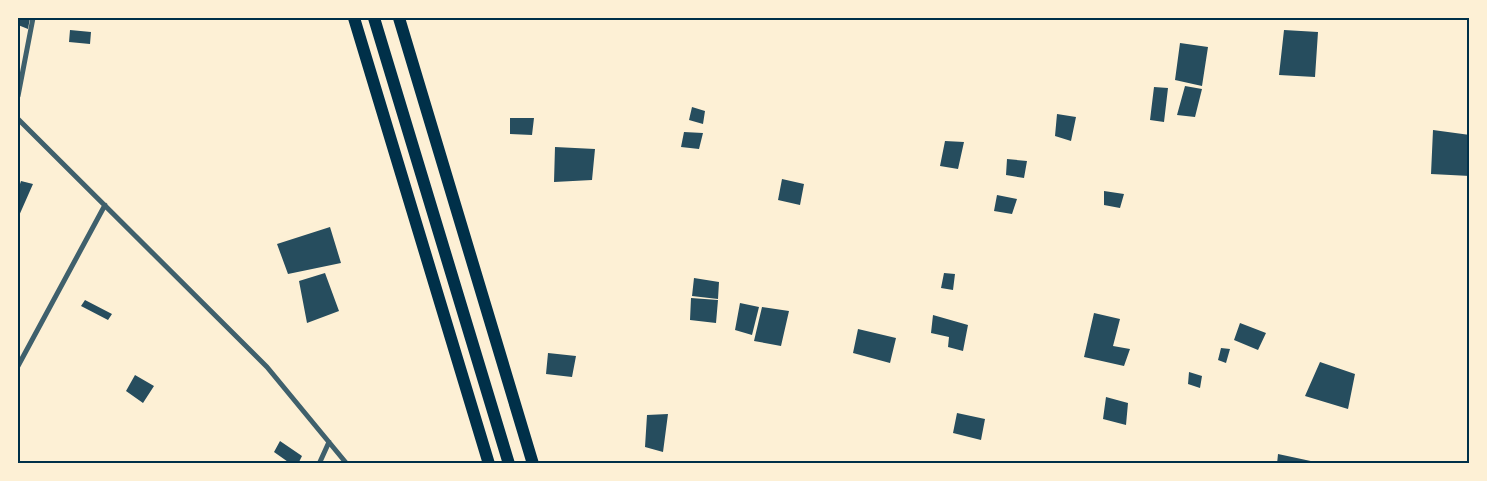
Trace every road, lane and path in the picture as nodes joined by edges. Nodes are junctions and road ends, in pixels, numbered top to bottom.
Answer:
1 (32, 18) edge
2 (354, 18) edge
3 (374, 18) edge
4 (399, 18) edge
5 (18, 96) edge
6 (18, 119) edge
7 (105, 205) junction
8 (18, 366) edge
9 (329, 442) junction
10 (319, 464) edge
11 (347, 464) edge
12 (488, 464) edge
13 (509, 464) edge
14 (533, 464) edge

1 - 5 street
2 - 12 main road
3 - 13 main road
4 - 14 main road
6 - 7 street
7 - 8 street
7 - 9 street
9 - 10 street
9 - 11 street

